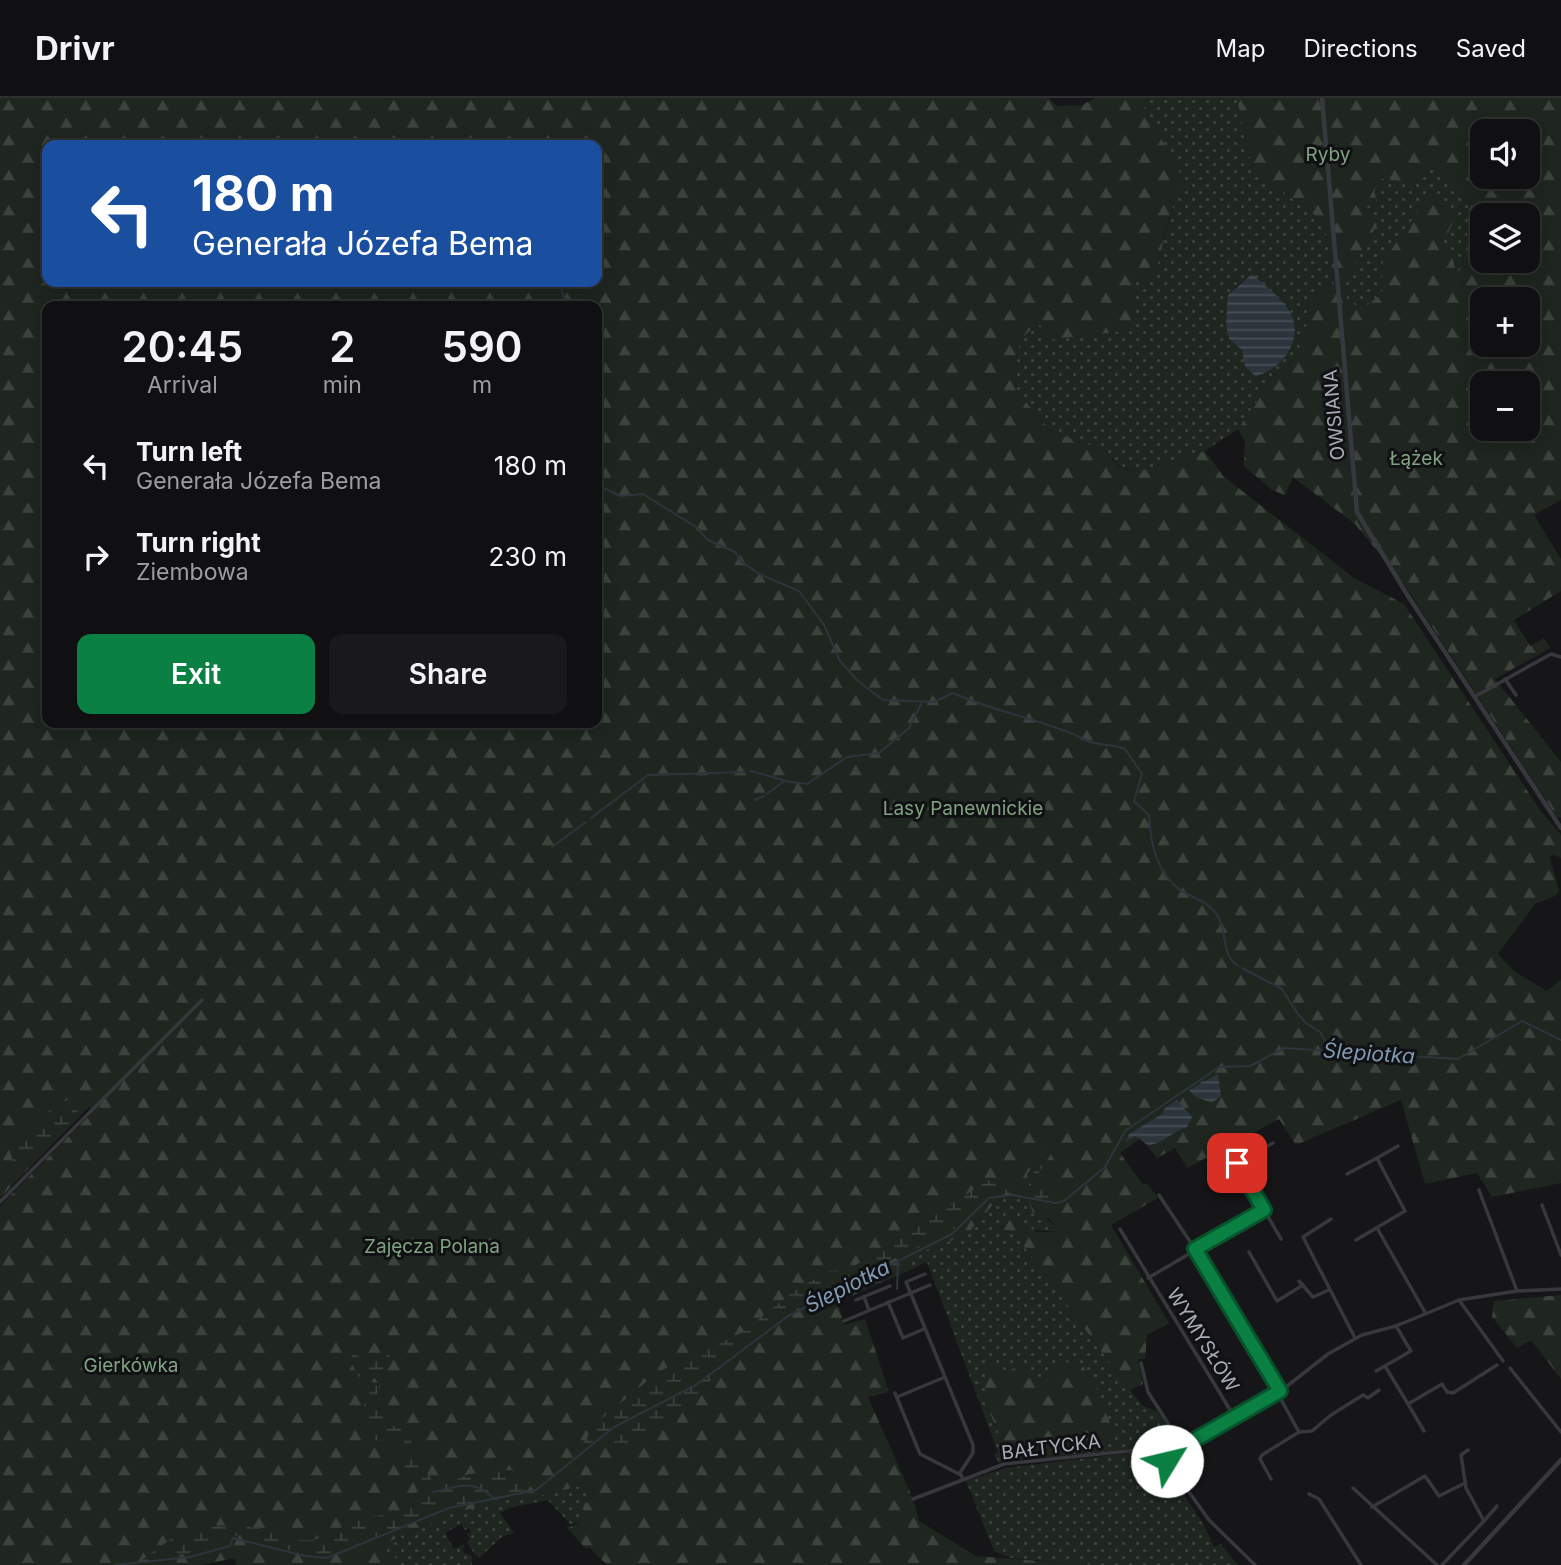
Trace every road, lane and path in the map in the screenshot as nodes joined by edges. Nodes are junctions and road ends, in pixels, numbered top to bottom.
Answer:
1 (1322, 98) edge
2 (1561, 657) edge
3 (1505, 679) junction
4 (1516, 695) dead end
5 (1474, 697) junction
6 (1561, 828) edge
7 (202, 1000) dead end
8 (1273, 1143) dead end
9 (1398, 1146) dead end
10 (1377, 1158) junction
11 (1348, 1174) dead end
12 (1479, 1190) dead end
13 (1159, 1195) dead end
14 (0, 1202) edge
15 (1542, 1205) dead end
16 (1264, 1210) junction
17 (1331, 1219) dead end
18 (1377, 1228) junction
19 (1120, 1229) dead end
20 (1281, 1239) dead end
21 (1356, 1240) dead end
22 (1195, 1249) junction
23 (1249, 1252) dead end
24 (1561, 1255) edge
25 (925, 1273) dead end
26 (1148, 1278) junction
27 (930, 1285) dead end
28 (890, 1286) dead end
29 (1561, 1289) edge
30 (1329, 1290) junction
31 (1517, 1291) junction
32 (911, 1293) junction
33 (1310, 1296) junction
34 (864, 1297) junction
35 (856, 1300) dead end
36 (1460, 1300) junction
37 (888, 1302) junction
38 (1314, 1303) dead end
39 (869, 1310) junction
40 (1426, 1314) junction
41 (844, 1321) dead end
42 (1396, 1326) junction
43 (925, 1328) junction
44 (1355, 1338) junction
45 (1503, 1361) dead end
46 (1141, 1363) dead end
47 (1497, 1365) dead end
48 (1385, 1366) junction
49 (1510, 1368) dead end
50 (1376, 1371) dead end
51 (945, 1377) junction
52 (1380, 1391) dead end
53 (1279, 1392) junction
54 (1408, 1404) junction
55 (1235, 1418) junction
56 (1424, 1431) dead end
57 (1299, 1432) junction
58 (1561, 1432) edge
59 (1182, 1447) junction
60 (1468, 1450) dead end
61 (1561, 1460) edge
62 (1167, 1461) junction
63 (959, 1474) junction
64 (963, 1479) junction
65 (1271, 1479) dead end
66 (1465, 1483) junction
67 (1353, 1488) dead end
68 (1309, 1494) dead end
69 (913, 1499) dead end
70 (1497, 1506) dead end
71 (1372, 1507) junction
72 (1484, 1521) junction
73 (1255, 1565) edge
74 (1361, 1565) edge
75 (1439, 1565) edge
76 (1464, 1565) edge

1 - 5 street, OWSIANA
2 - 3 street
3 - 4 street
3 - 5 street
5 - 6 street, OWSIANA
7 - 14 street
8 - 16 street
9 - 10 street
10 - 11 street
10 - 18 street
12 - 31 street
13 - 22 street
15 - 24 street
16 - 20 street
16 - 22 street, WYMYSŁÓW
17 - 30 street
18 - 21 street
18 - 40 street
19 - 26 street, WYMYSŁÓW
22 - 26 street, WYMYSŁÓW
22 - 53 street
23 - 33 street
25 - 32 street
26 - 55 street, WYMYSŁÓW
27 - 32 street
28 - 34 street
29 - 31 street
30 - 33 street
30 - 44 street
31 - 36 street
32 - 37 street
32 - 43 street, BAŁTYCKA
33 - 38 street
34 - 35 street
34 - 39 street
36 - 40 street
36 - 45 street
37 - 39 street
37 - 43 street
39 - 41 street
40 - 42 street
42 - 44 street
42 - 48 street
43 - 51 street, BAŁTYCKA
44 - 53 street
46 - 59 street
47 - 54 street
48 - 50 street
48 - 54 street
49 - 58 street
51 - 63 street, BAŁTYCKA
51 - 63 street
52 - 57 street
53 - 55 street
53 - 57 street
54 - 56 street
55 - 59 street
57 - 65 street
59 - 62 street
60 - 66 street
61 - 76 street
62 - 64 street, BAŁTYCKA
62 - 73 street
63 - 64 street
64 - 69 street, BAŁTYCKA
66 - 71 street
66 - 72 street
67 - 71 street
68 - 74 street
70 - 72 street
71 - 75 street
72 - 75 street

